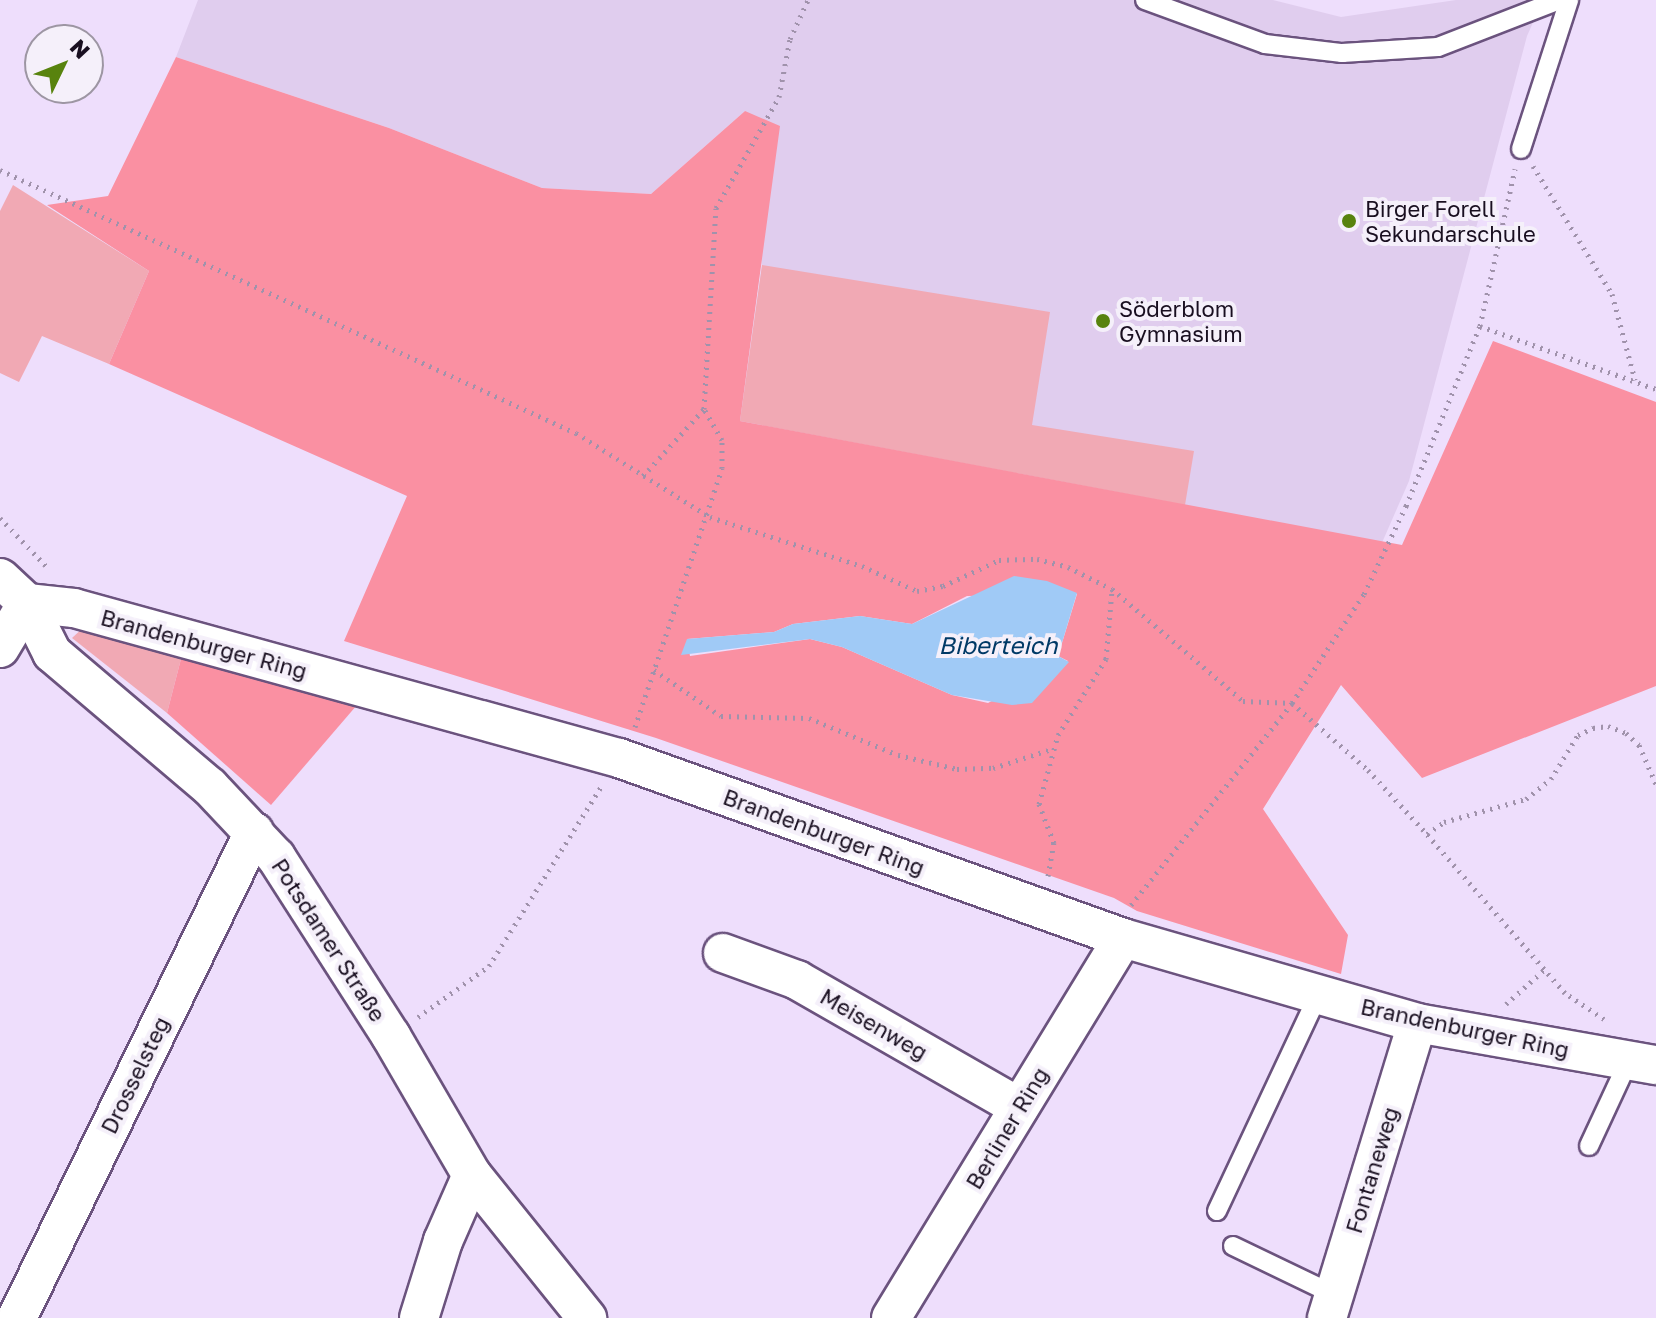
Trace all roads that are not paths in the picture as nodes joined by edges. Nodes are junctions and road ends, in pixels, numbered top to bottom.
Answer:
1 (1145, 0) edge
2 (1559, 0) edge
3 (1569, 0) edge
4 (1521, 149) road end
5 (14, 590) edge
6 (0, 648) edge
7 (254, 832) junction
8 (1123, 938) junction
9 (723, 953) dead end
10 (1318, 995) junction
11 (1417, 1023) junction
12 (1643, 1063) edge
13 (1019, 1107) junction
14 (1589, 1146) dead end
15 (472, 1175) junction
16 (1217, 1211) dead end
17 (1233, 1246) dead end
18 (1332, 1307) edge
19 (17, 1318) edge
20 (419, 1318) edge
21 (587, 1318) edge
22 (891, 1318) edge

1 - 2 lane
3 - 4 lane
5 - 6 street
5 - 7 street, Potsdamer Straße
5 - 8 street, Brandenburger Ring
7 - 15 street, Potsdamer Straße
7 - 19 street, Drosselsteg
8 - 10 street, Brandenburger Ring
8 - 13 street, Berliner Ring
9 - 13 street, Meisenweg
10 - 11 street, Brandenburger Ring
10 - 16 lane
11 - 12 street, Brandenburger Ring
11 - 18 street, Fontaneweg
12 - 14 lane
13 - 22 street, Berliner Ring
15 - 20 street
15 - 21 street, Potsdamer Straße
17 - 18 lane

